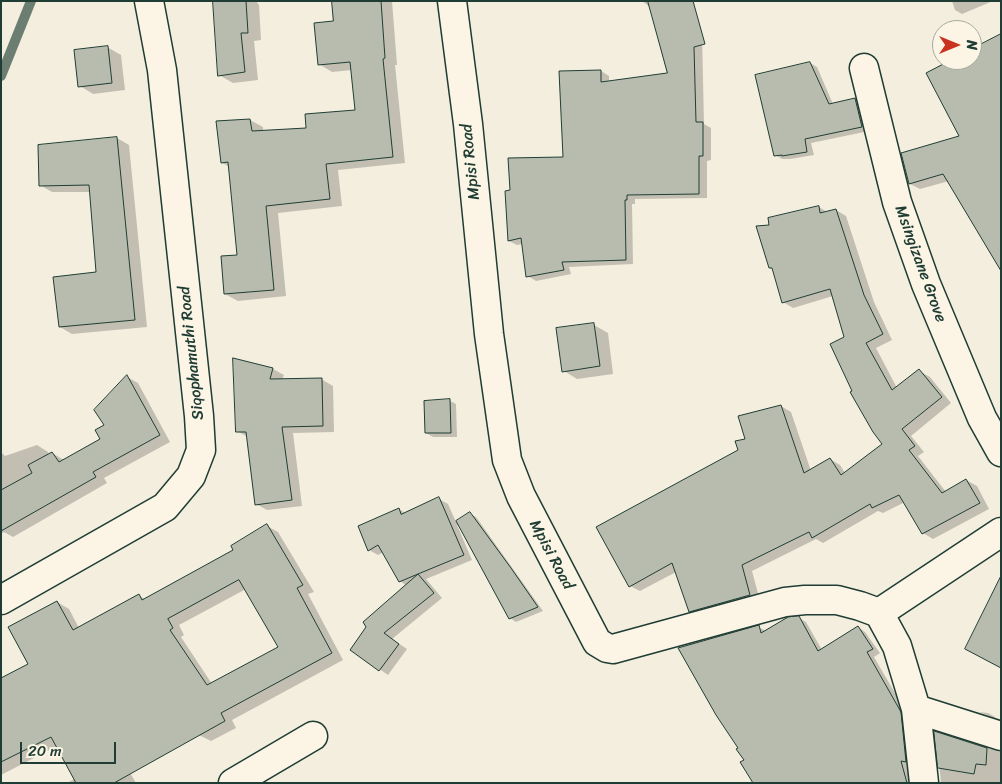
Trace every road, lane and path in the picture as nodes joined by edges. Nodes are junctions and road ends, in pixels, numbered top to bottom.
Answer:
1 (148, 1) edge
2 (452, 1) edge
3 (864, 68) dead end
4 (1001, 452) edge
5 (1001, 532) edge
6 (1, 600) edge
7 (879, 614) junction
8 (916, 709) junction
9 (313, 736) dead end
10 (1001, 736) edge
11 (233, 783) edge
12 (924, 783) edge

1 - 6 street, Siqophamuthi Road
2 - 7 street, Mpisi Road
3 - 4 street, Msingizane Grove
5 - 7 street
7 - 8 street
8 - 10 street
8 - 12 street
9 - 11 street

